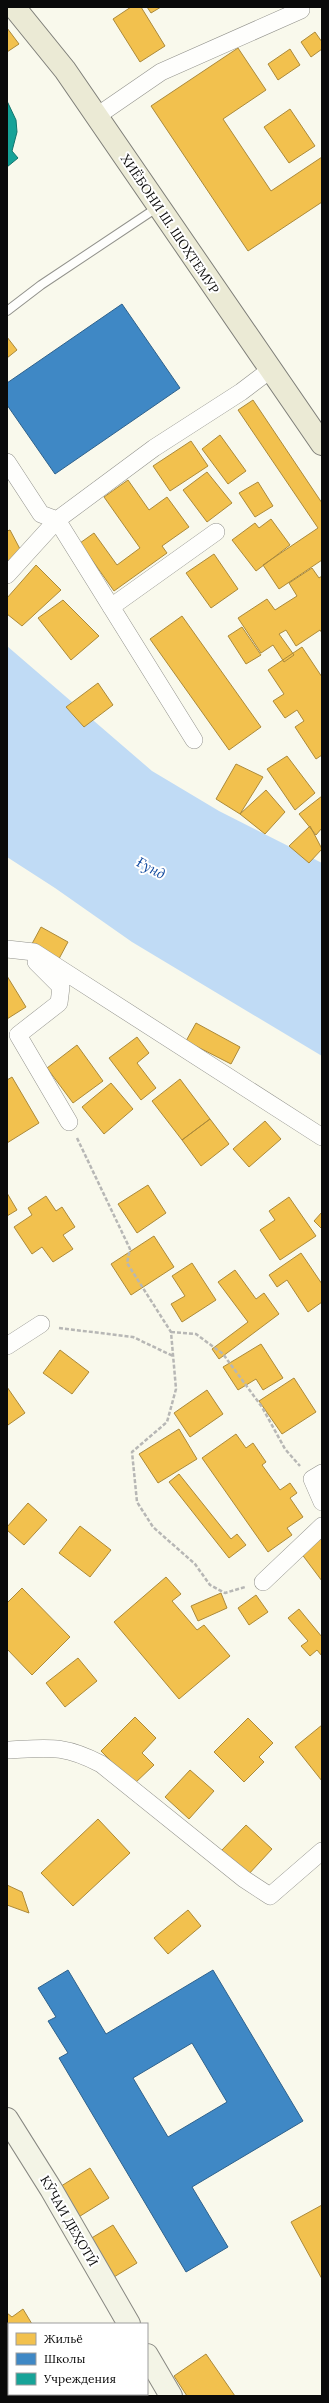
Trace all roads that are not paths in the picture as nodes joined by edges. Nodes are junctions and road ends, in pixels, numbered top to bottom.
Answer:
1 (14, 7) edge
2 (302, 10) dead end
3 (97, 116) junction
4 (158, 207) junction
5 (7, 311) edge
6 (270, 370) junction
7 (322, 444) edge
8 (7, 462) edge
9 (57, 520) junction
10 (216, 532) dead end
11 (7, 575) edge
12 (111, 607) junction
13 (194, 740) dead end
14 (7, 949) edge
15 (34, 952) junction
16 (69, 1122) road end
17 (322, 1137) edge
18 (41, 1324) road end
19 (7, 1346) edge
20 (317, 1476) edge
21 (322, 1502) edge
22 (322, 1526) edge
23 (263, 1582) road end
24 (7, 1750) edge
25 (322, 1851) edge
26 (7, 2119) edge
27 (128, 2323) edge
28 (148, 2357) edge
29 (171, 2396) edge

1 - 3 main road, ХИЁБОНИ Ш. ШОҲТЕМУР
2 - 3 street
3 - 4 main road, ХИЁБОНИ Ш. ШОҲТЕМУР
4 - 5 lane
4 - 6 main road, ХИЁБОНИ Ш. ШОҲТЕМУР
6 - 7 main road, ХИЁБОНИ Ш. ШОҲТЕМУР
6 - 9 street
8 - 9 street
9 - 11 street
9 - 12 street
10 - 12 street
12 - 13 street
14 - 15 street
15 - 16 street
15 - 17 street
18 - 19 street
20 - 21 street
22 - 23 street
24 - 25 street
26 - 27 main road, КӮЧАИ ДЕҲОТӢ
28 - 29 main road

